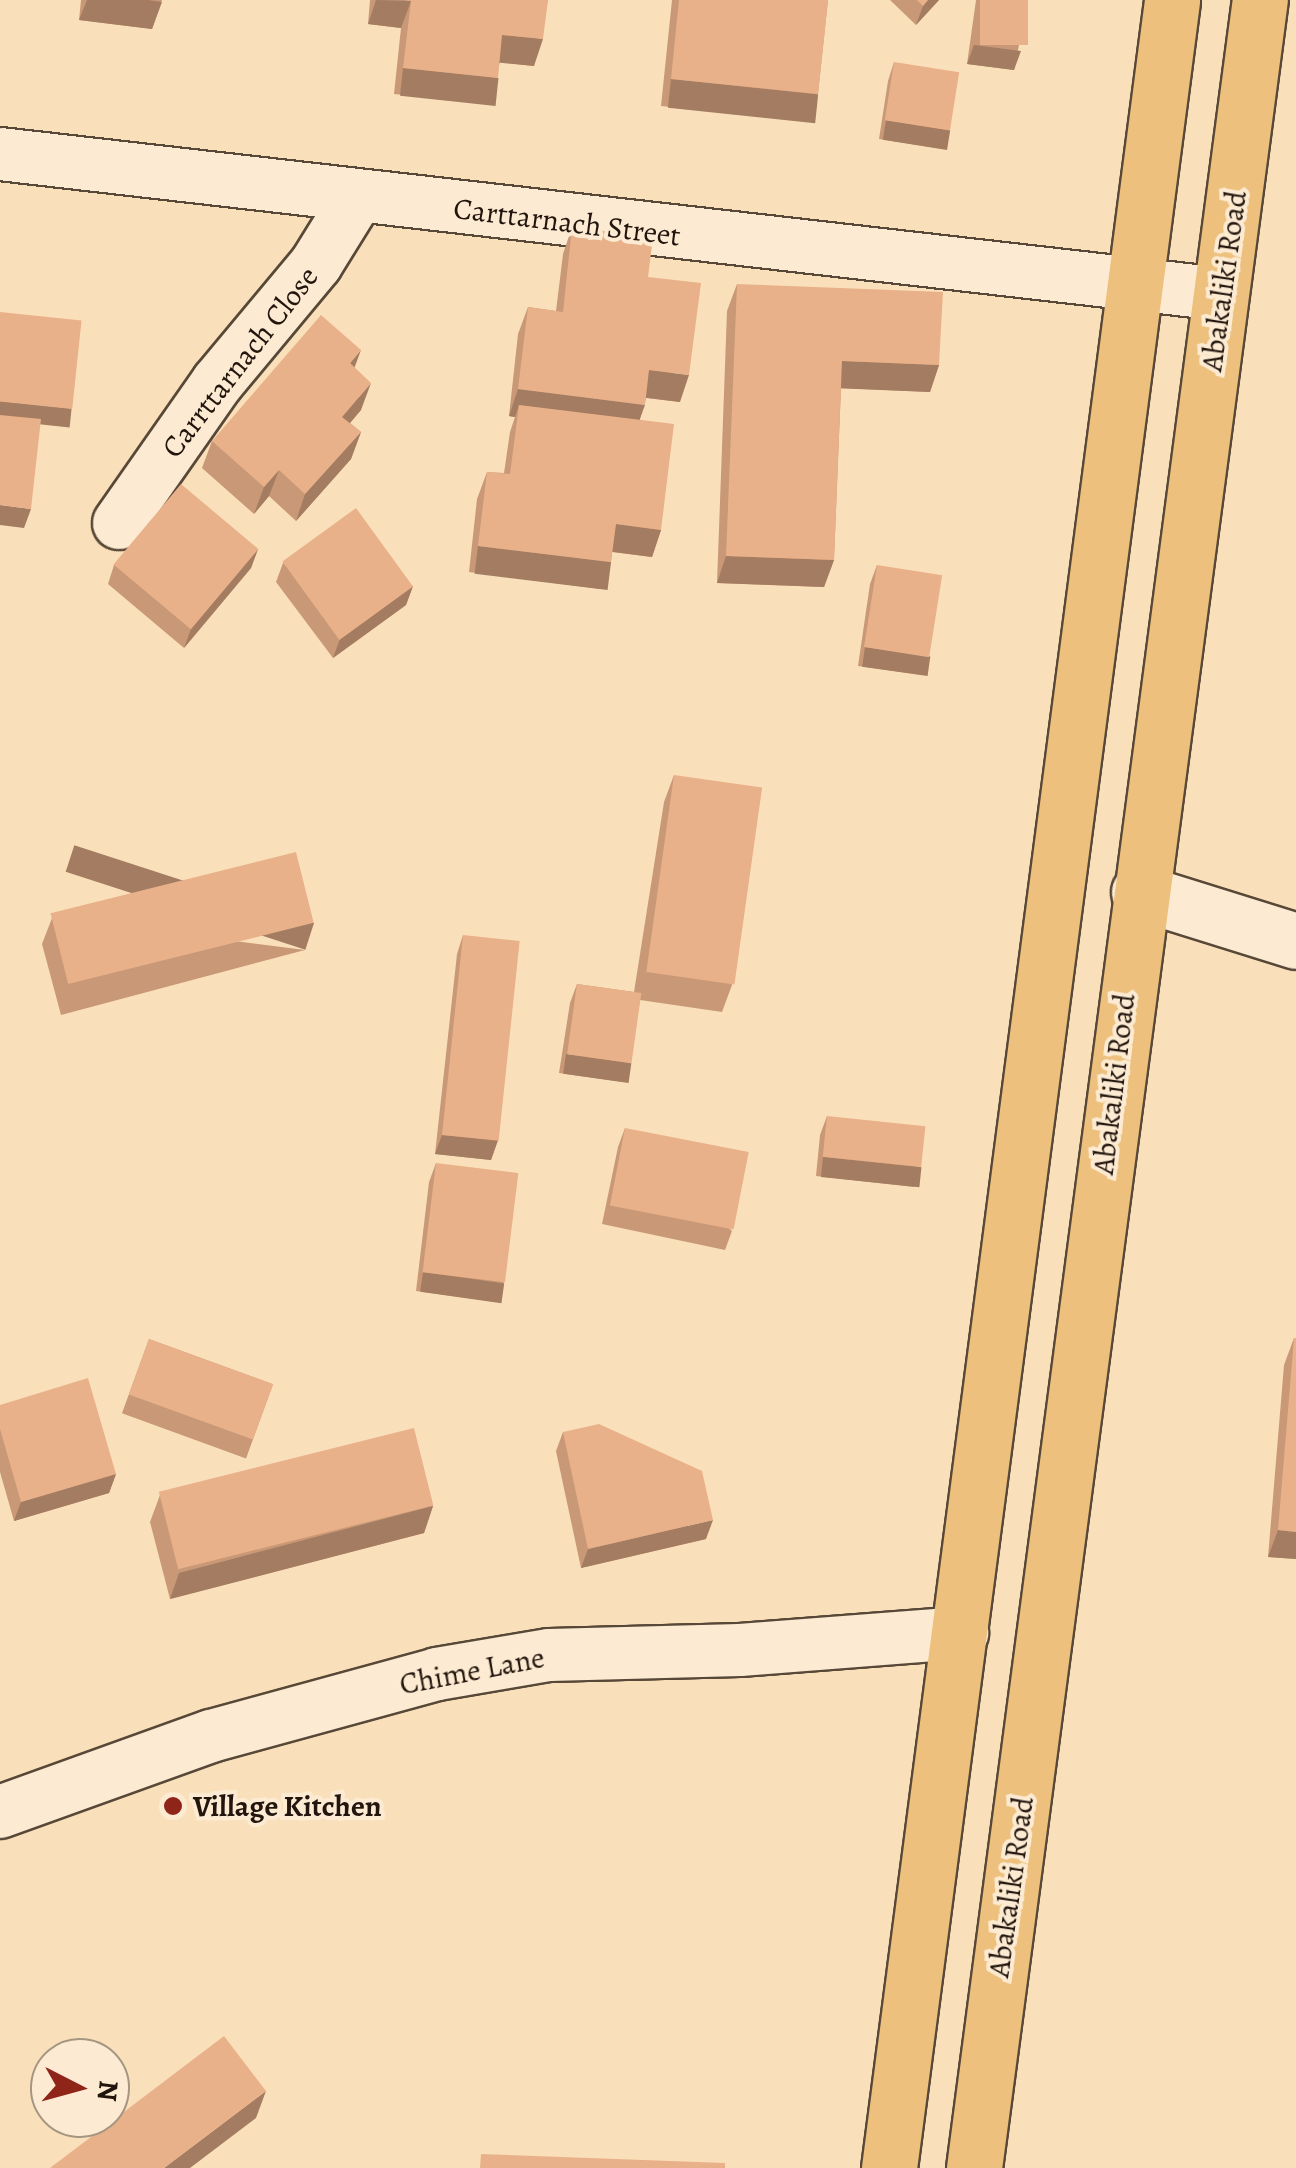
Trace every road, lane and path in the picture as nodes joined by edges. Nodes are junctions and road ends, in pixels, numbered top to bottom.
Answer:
1 (1172, 0) edge
2 (1260, 0) edge
3 (0, 154) edge
4 (358, 198) junction
5 (1134, 287) junction
6 (1221, 294) junction
7 (119, 523) dead end
8 (1139, 892) junction
9 (1296, 941) edge
10 (962, 1633) junction
11 (0, 1812) edge
12 (889, 2168) edge
13 (974, 2168) edge

1 - 5 main road
2 - 6 main road, Abakaliki Road
3 - 4 street, Carttarnach Street
4 - 5 street, Carttarnach Street
4 - 7 street, Carrttarnach Close
5 - 6 street, Carttarnach Street
5 - 10 main road
6 - 8 main road, Abakaliki Road
8 - 9 street
8 - 13 main road, Abakaliki Road
10 - 11 street, Chime Lane
10 - 12 main road

